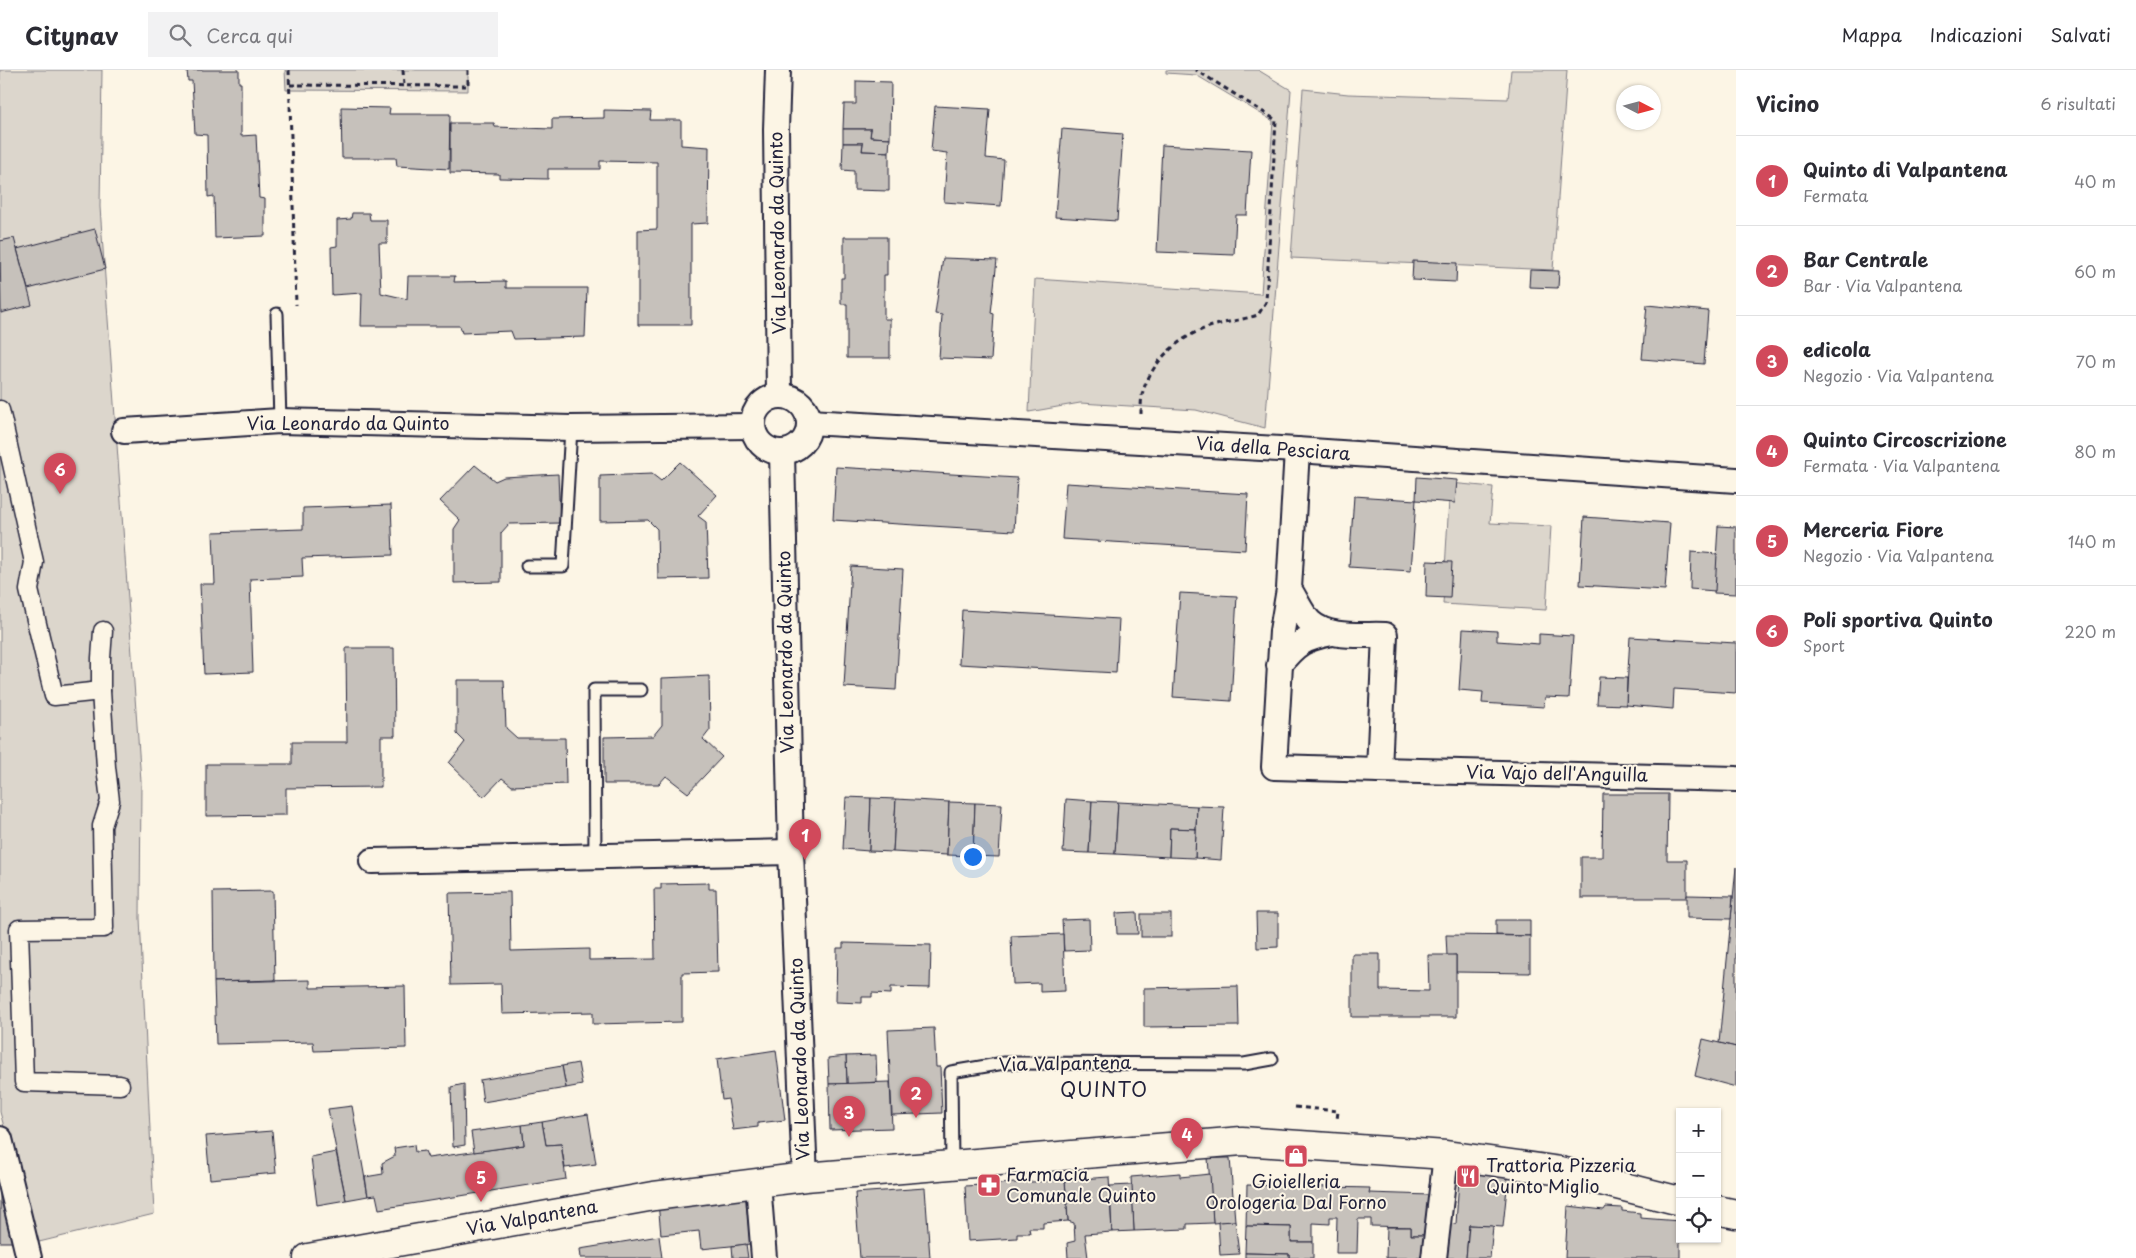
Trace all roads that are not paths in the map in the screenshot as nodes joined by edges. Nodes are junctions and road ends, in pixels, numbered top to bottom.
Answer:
1 (778, 70) edge
2 (277, 314) dead end
3 (780, 395) junction
4 (0, 410) edge
5 (280, 422) junction
6 (809, 422) junction
7 (752, 426) junction
8 (571, 428) junction
9 (124, 431) dead end
10 (1297, 450) junction
11 (782, 452) junction
12 (1736, 480) edge
13 (527, 566) dead end
14 (1289, 589) junction
15 (103, 631) dead end
16 (1332, 633) junction
17 (1280, 665) junction
18 (641, 690) dead end
19 (101, 691) junction
20 (1379, 770) junction
21 (1736, 779) edge
22 (791, 852) junction
23 (595, 856) junction
24 (372, 861) dead end
25 (1272, 1059) dead end
26 (120, 1085) dead end
27 (0, 1139) edge
28 (1446, 1154) junction
29 (952, 1165) junction
30 (805, 1177) junction
31 (758, 1183) junction
32 (1676, 1200) edge
33 (1721, 1211) edge
34 (1736, 1214) edge
35 (29, 1258) edge
36 (308, 1258) edge
37 (764, 1258) edge
38 (1434, 1258) edge

1 - 3 street, Via Leonardo da Quinto
2 - 5 lane
3 - 6 street
3 - 7 street
4 - 19 street
5 - 8 street, Via Leonardo da Quinto
5 - 9 street, Via Leonardo da Quinto
6 - 10 street, Via della Pesciara
6 - 11 street
7 - 8 street, Via Leonardo da Quinto
7 - 11 street
8 - 13 lane
10 - 12 street, Via della Pesciara
10 - 14 street, Via Vajo dell'Anguilla
11 - 22 street, Via Leonardo da Quinto
14 - 16 street
14 - 17 street, Via Vajo dell'Anguilla
15 - 19 street
16 - 17 street
16 - 20 street
17 - 20 street, Via Vajo dell'Anguilla
18 - 23 lane
19 - 26 street
20 - 21 street, Via Vajo dell'Anguilla
22 - 23 street
22 - 30 street, Via Leonardo da Quinto
23 - 24 street
25 - 29 lane, Via Valpantena
27 - 35 street
28 - 29 street, Via Valpantena
28 - 32 street, Via Valpantena
28 - 38 street
29 - 30 street, Via Valpantena
30 - 31 street, Via Valpantena
31 - 36 street, Via Valpantena
31 - 37 street
33 - 34 street

